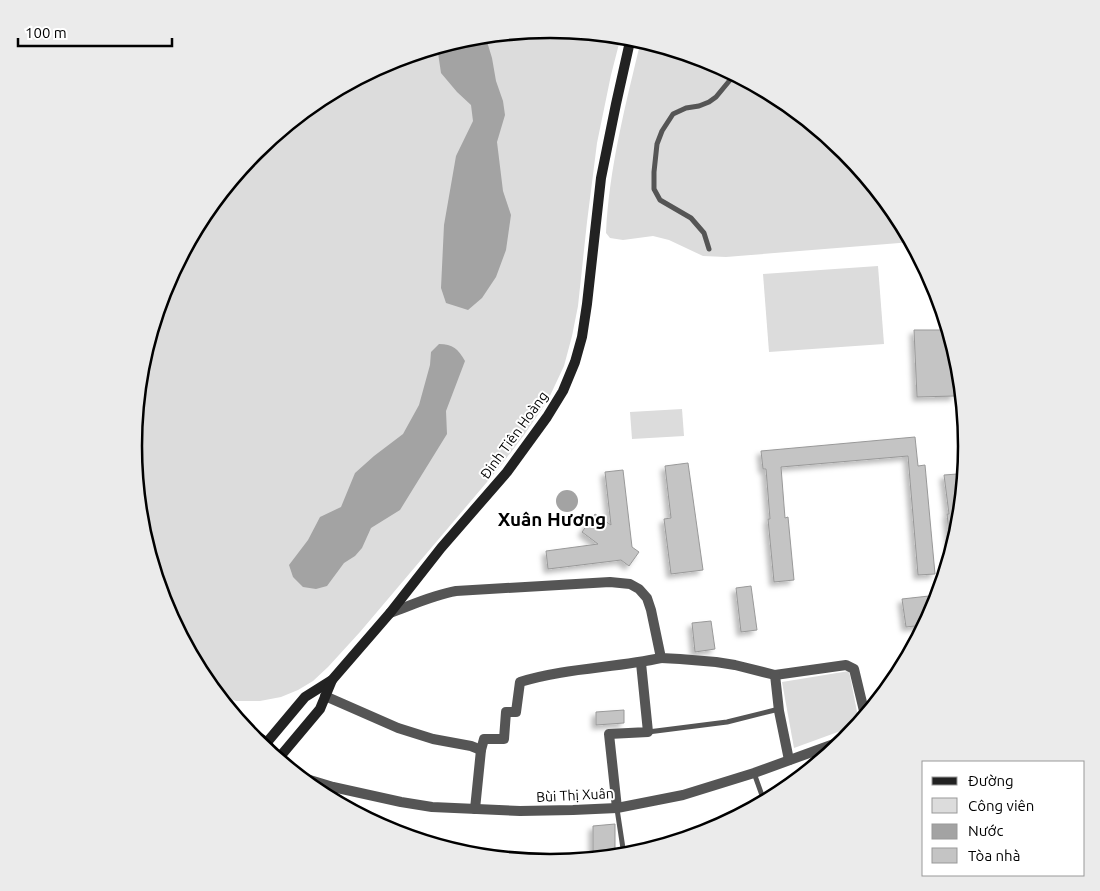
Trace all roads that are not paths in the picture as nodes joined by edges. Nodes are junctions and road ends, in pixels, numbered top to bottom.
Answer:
1 (629, 45) edge
2 (730, 80) edge
3 (709, 249) dead end
4 (390, 613) junction
5 (661, 658) junction
6 (641, 663) junction
7 (774, 675) junction
8 (332, 680) junction
9 (325, 696) junction
10 (863, 707) edge
11 (779, 709) junction
12 (648, 732) junction
13 (269, 740) edge
14 (824, 748) edge
15 (481, 750) junction
16 (283, 753) edge
17 (789, 760) junction
18 (754, 772) junction
19 (320, 783) edge
20 (762, 794) edge
21 (617, 808) junction
22 (475, 809) junction
23 (623, 847) edge

1 - 4 main road, Đinh Tiên Hoàng
2 - 3 lane
4 - 5 street
4 - 8 main road, Đinh Tiên Hoàng
5 - 6 street
5 - 7 street
6 - 12 street
6 - 15 street
7 - 10 street
7 - 11 street
8 - 9 main road, Đinh Tiên Hoàng
8 - 13 main road, Đinh Tiên Hoàng
9 - 15 street
9 - 16 main road, Đinh Tiên Hoàng
11 - 12 lane
11 - 17 street
12 - 21 street
14 - 17 street, Bùi Thị Xuân
15 - 22 street
17 - 18 street, Bùi Thị Xuân
18 - 20 lane
18 - 21 street, Bùi Thị Xuân
19 - 22 street, Bùi Thị Xuân
21 - 22 street, Bùi Thị Xuân
21 - 23 lane

